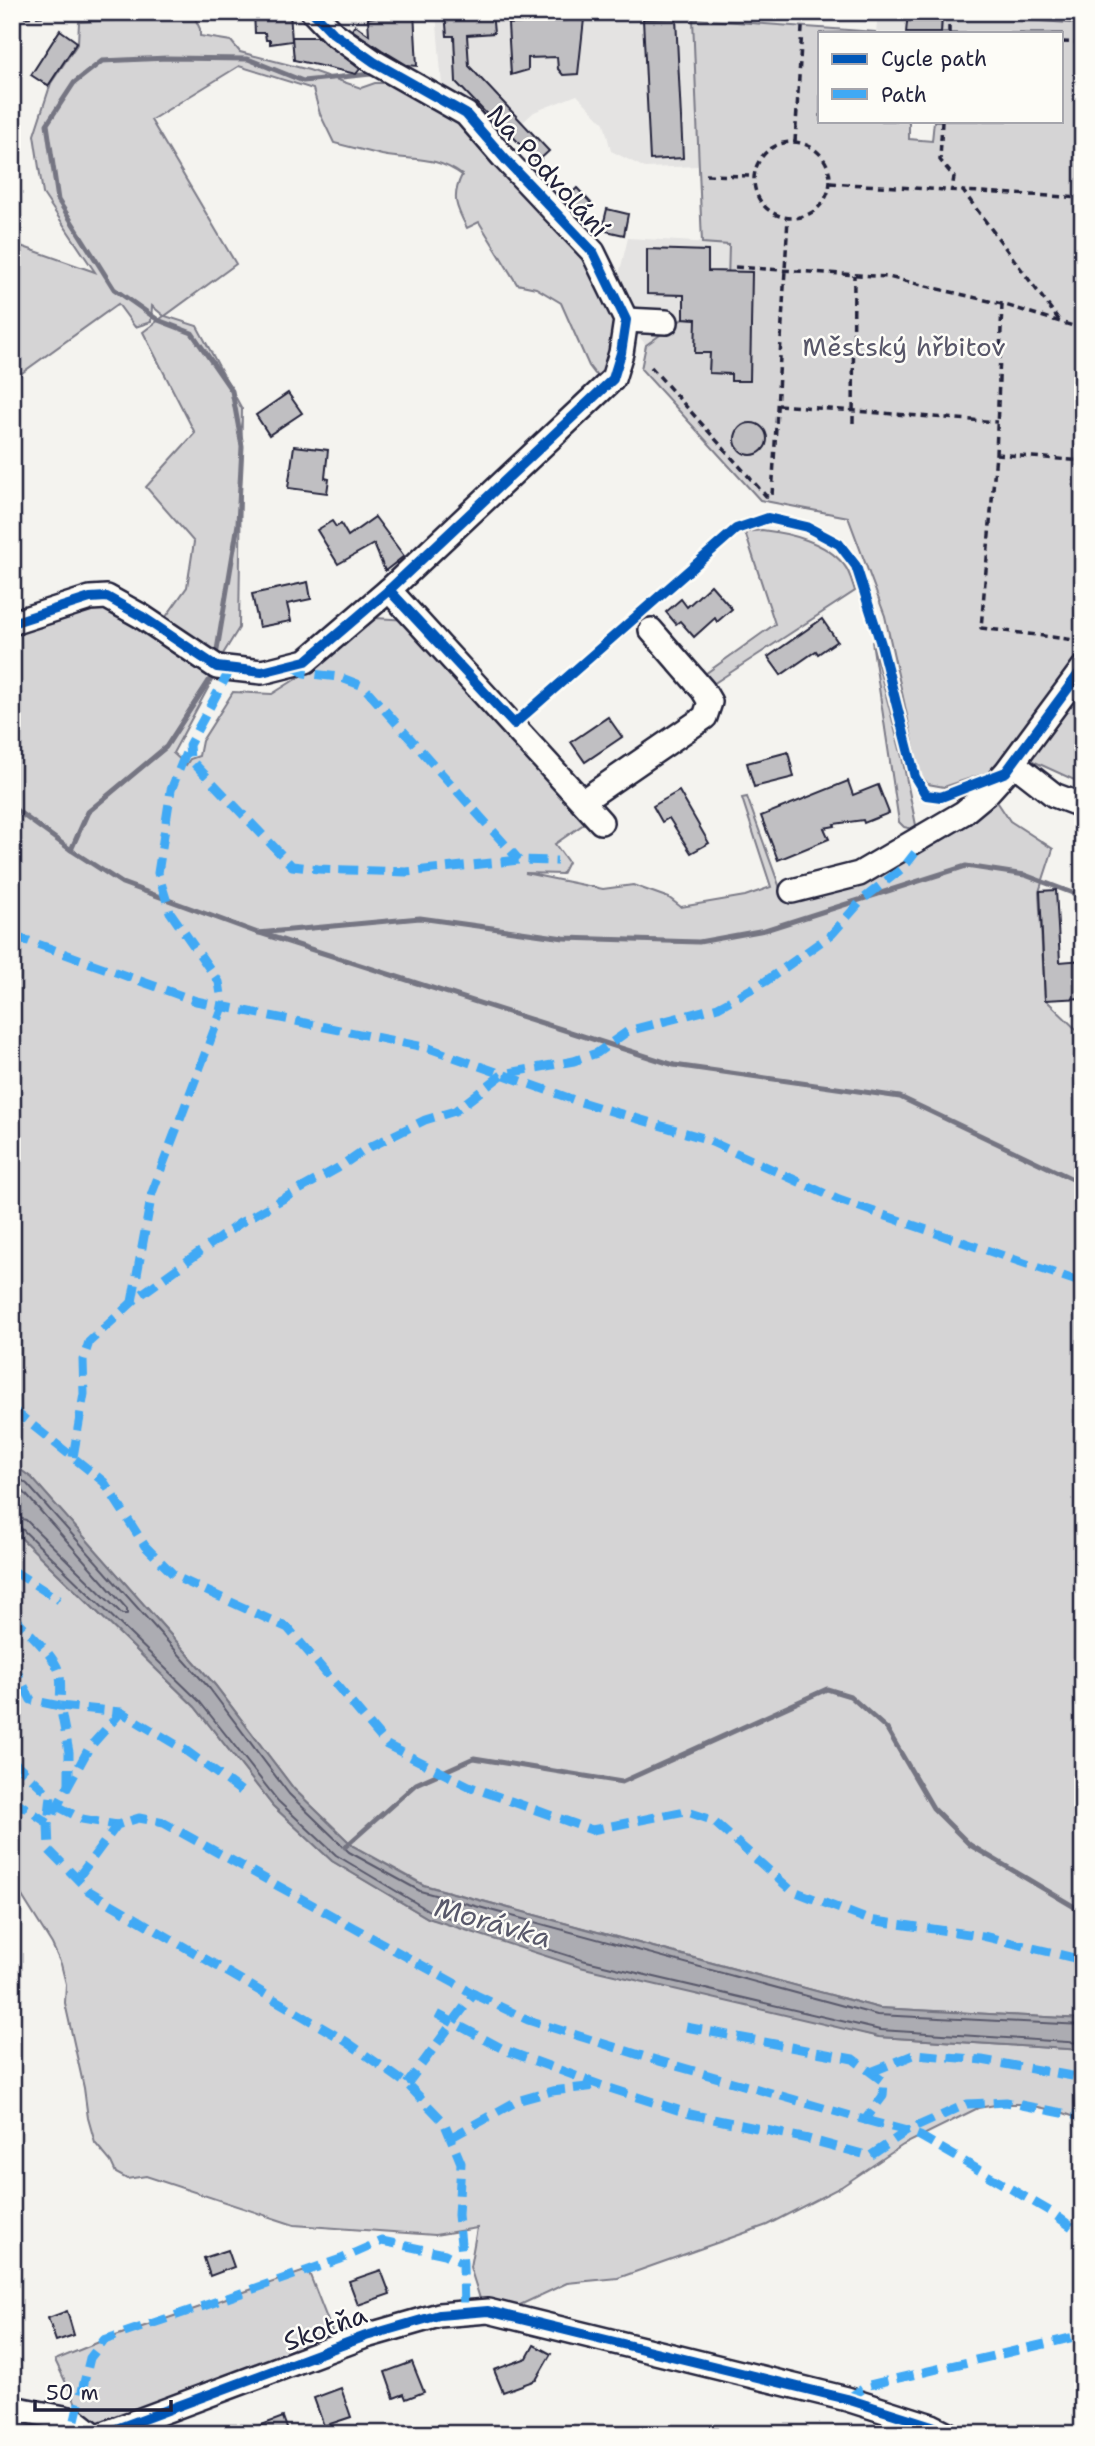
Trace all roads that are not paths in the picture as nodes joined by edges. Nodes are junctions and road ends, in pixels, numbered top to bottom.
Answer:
1 (313, 12) edge
2 (626, 320) junction
3 (666, 322) dead end
4 (389, 590) junction
5 (12, 623) edge
6 (651, 630) dead end
7 (1083, 668) edge
8 (1013, 763) junction
9 (583, 801) junction
10 (1083, 806) edge
11 (601, 822) dead end
12 (792, 891) dead end
13 (12, 2408) edge
14 (93, 2434) edge
15 (103, 2434) edge
16 (948, 2434) edge

1 - 2 street, Na Podvolání
2 - 3 street
2 - 4 street
4 - 5 street
4 - 9 street
6 - 9 street
7 - 8 street
8 - 10 street
8 - 12 street
9 - 11 street
13 - 14 street
15 - 16 street, Skotňa

